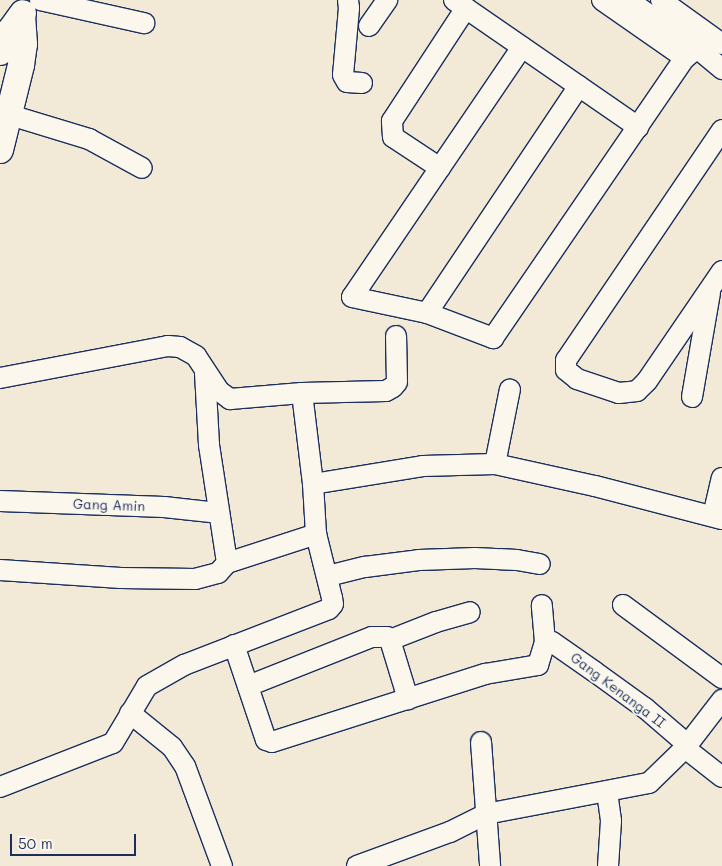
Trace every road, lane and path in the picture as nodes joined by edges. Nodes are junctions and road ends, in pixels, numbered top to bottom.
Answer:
1 (348, 0) edge
2 (387, 0) edge
3 (602, 0) edge
4 (628, 0) edge
5 (661, 0) edge
6 (460, 4) edge
7 (30, 6) edge
8 (144, 23) dead end
9 (369, 26) dead end
10 (722, 44) edge
11 (522, 47) junction
12 (0, 52) edge
13 (691, 53) junction
14 (722, 69) edge
15 (362, 83) dead end
16 (578, 86) junction
17 (10, 115) junction
18 (638, 127) junction
19 (722, 130) edge
20 (0, 150) edge
21 (142, 168) dead end
22 (440, 168) junction
23 (722, 271) edge
24 (711, 288) junction
25 (428, 313) junction
26 (396, 336) dead end
27 (205, 373) junction
28 (0, 378) edge
29 (510, 390) dead end
30 (302, 393) junction
31 (692, 397) dead end
32 (495, 464) junction
33 (722, 478) edge
34 (313, 484) junction
35 (0, 501) edge
36 (218, 513) junction
37 (718, 517) edge
38 (316, 534) junction
39 (227, 563) junction
40 (540, 564) dead end
41 (0, 570) edge
42 (328, 576) junction
43 (542, 606) dead end
44 (623, 606) dead end
45 (470, 612) dead end
46 (390, 640) junction
47 (545, 642) junction
48 (234, 645) junction
49 (722, 678) edge
50 (248, 686) junction
51 (408, 699) junction
52 (722, 700) edge
53 (130, 713) junction
54 (481, 742) dead end
55 (686, 747) junction
56 (722, 777) edge
57 (0, 787) edge
58 (607, 792) junction
59 (486, 814) junction
60 (222, 866) edge
61 (357, 866) edge
62 (490, 866) edge
63 (608, 866) edge

1 - 15 street
2 - 9 street
3 - 13 street
4 - 13 street
5 - 10 street
6 - 11 street
6 - 22 street
7 - 8 street
7 - 12 main road
7 - 17 main road
11 - 16 street
11 - 22 street
13 - 14 street
13 - 18 street
16 - 18 street
16 - 25 street
17 - 20 main road
17 - 21 street
18 - 25 street
19 - 24 street
22 - 25 street
23 - 24 street
24 - 31 street
26 - 30 street
27 - 28 street
27 - 30 street
27 - 36 street
29 - 32 street
30 - 34 street
32 - 34 street
32 - 37 street
33 - 37 street
34 - 38 street
35 - 36 street, Gang Amin
36 - 39 street
38 - 39 street
38 - 42 street
39 - 41 street
40 - 42 street
42 - 48 street
43 - 47 street
44 - 49 street
45 - 46 street
46 - 50 street
46 - 51 street
47 - 51 street
47 - 55 street, Gang Kenanga II
48 - 50 street
48 - 53 street
50 - 51 street
52 - 55 street
53 - 57 street
53 - 60 street
54 - 59 street
55 - 56 street, Gang Kenanga II
55 - 58 street
58 - 59 street
58 - 63 street
59 - 61 street
59 - 62 street

